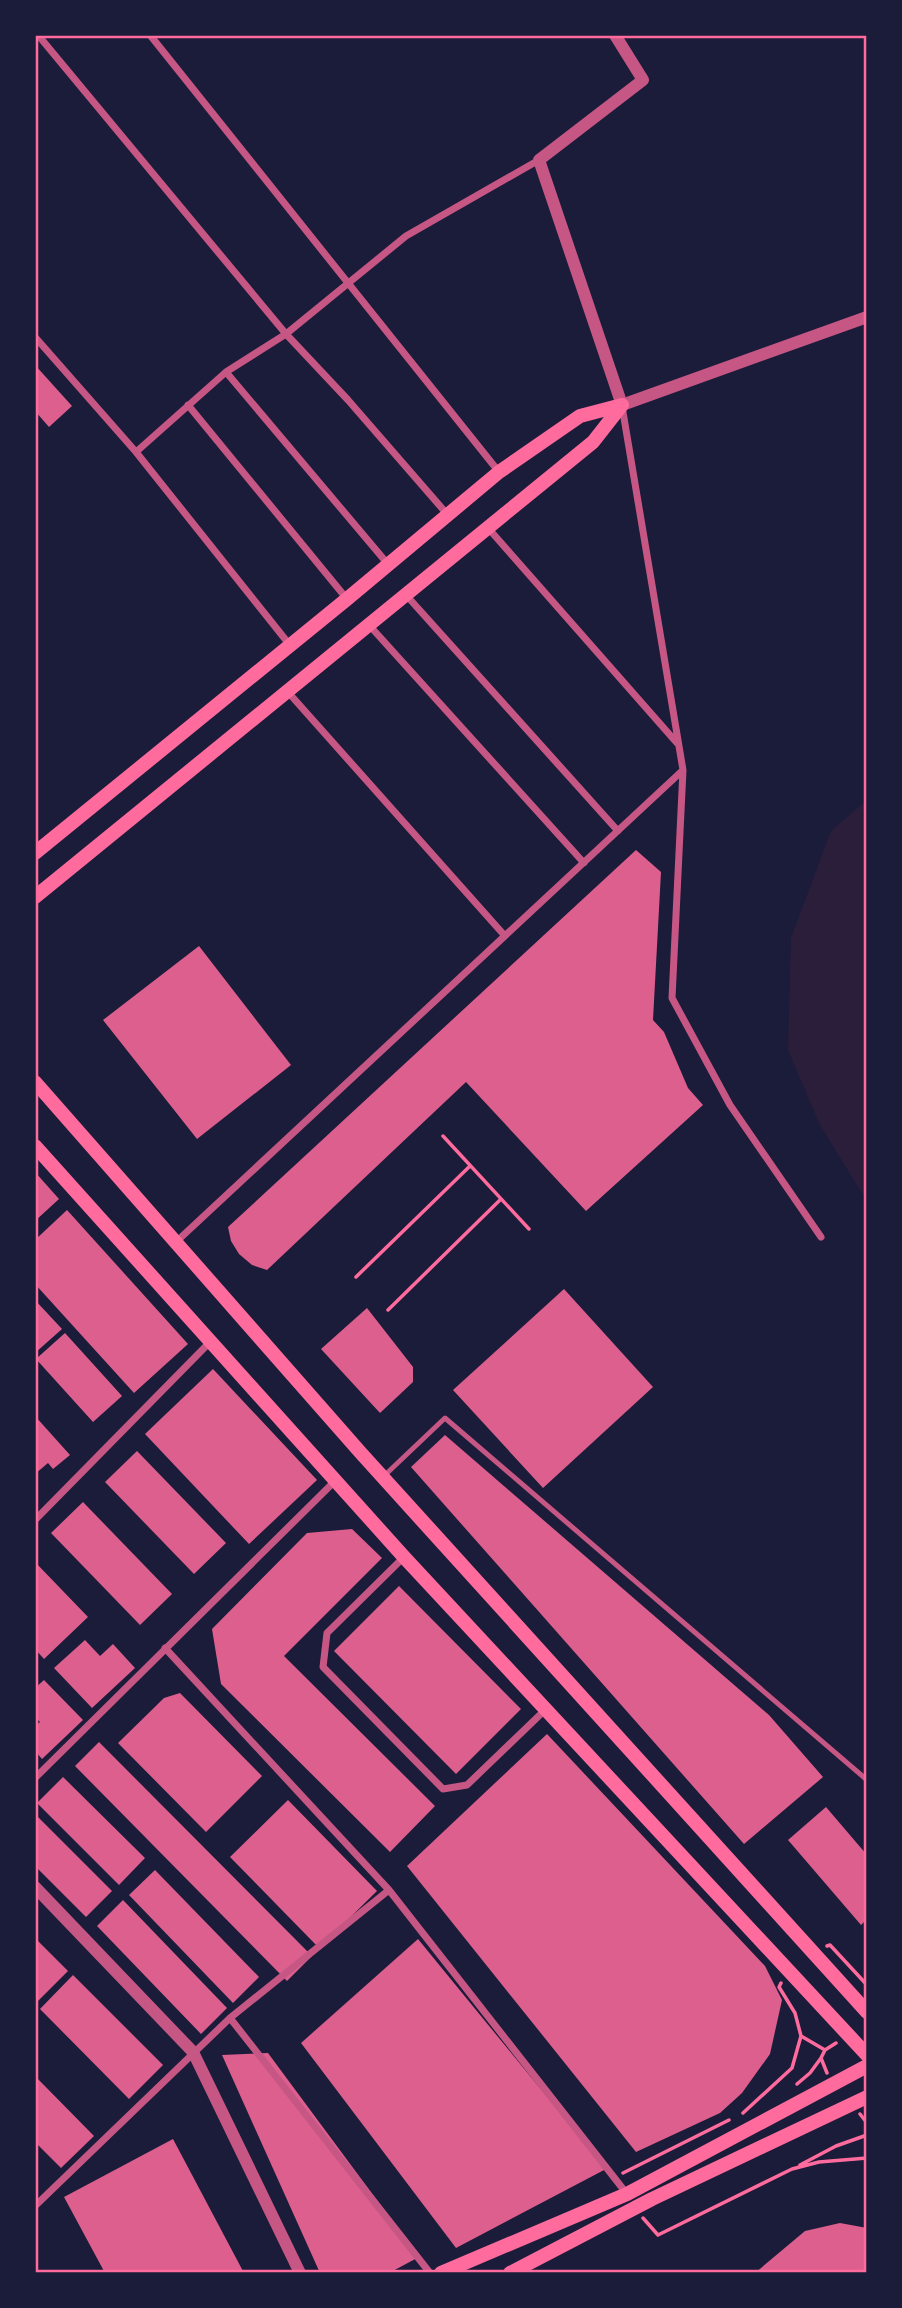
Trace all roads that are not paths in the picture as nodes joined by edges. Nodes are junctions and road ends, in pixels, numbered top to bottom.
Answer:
1 (38, 35) edge
2 (150, 35) edge
3 (615, 35) edge
4 (539, 160) junction
5 (348, 283) junction
6 (867, 317) edge
7 (286, 334) junction
8 (35, 337) edge
9 (226, 372) junction
10 (188, 405) junction
11 (622, 405) junction
12 (136, 452) junction
13 (499, 472) junction
14 (447, 514) junction
15 (488, 528) junction
16 (387, 563) junction
17 (406, 595) junction
18 (347, 599) junction
19 (369, 625) junction
20 (289, 644) junction
21 (287, 691) junction
22 (679, 745) junction
23 (683, 770) junction
24 (618, 831) junction
25 (35, 853) edge
26 (584, 863) junction
27 (35, 897) edge
28 (505, 936) junction
29 (35, 1082) edge
30 (35, 1146) edge
31 (821, 1237) dead end
32 (176, 1243) junction
33 (210, 1342) junction
34 (383, 1478) junction
35 (335, 1481) junction
36 (35, 1520) edge
37 (404, 1557) junction
38 (165, 1648) junction
39 (546, 1709) junction
40 (35, 1778) edge
41 (867, 1780) edge
42 (35, 1887) edge
43 (389, 1890) junction
44 (867, 2012) edge
45 (230, 2018) junction
46 (193, 2052) junction
47 (867, 2055) edge
48 (867, 2066) edge
49 (867, 2097) edge
50 (627, 2194) junction
51 (35, 2206) edge
52 (300, 2273) edge
53 (430, 2273) edge
54 (441, 2273) edge
55 (510, 2273) edge

1 - 7 street
2 - 5 street
3 - 4 street
4 - 5 street
4 - 11 street
5 - 7 street
5 - 13 street
6 - 11 street
7 - 9 street
7 - 14 street
8 - 12 street
9 - 10 street
9 - 16 street
10 - 12 street
10 - 18 street
11 - 13 main road
11 - 15 main road
11 - 22 street
12 - 20 street
13 - 14 main road
14 - 16 main road
15 - 17 main road
15 - 22 street
16 - 18 main road
17 - 19 main road
17 - 24 street
18 - 20 main road
19 - 21 main road
19 - 26 street
20 - 25 main road
21 - 27 main road
21 - 28 street
22 - 23 street
23 - 24 street
23 - 31 street
24 - 26 street
26 - 28 street
28 - 32 street
29 - 32 main road
30 - 33 main road
32 - 34 main road
33 - 35 main road
33 - 36 street
34 - 41 lane
34 - 44 main road
35 - 37 main road
35 - 38 street
37 - 39 main road
37 - 39 street
38 - 40 street
38 - 43 street
39 - 47 main road
42 - 46 street
43 - 45 street
43 - 50 street
45 - 46 street
45 - 53 street
46 - 51 street
46 - 52 street
48 - 50 main road
49 - 55 main road
50 - 54 main road

